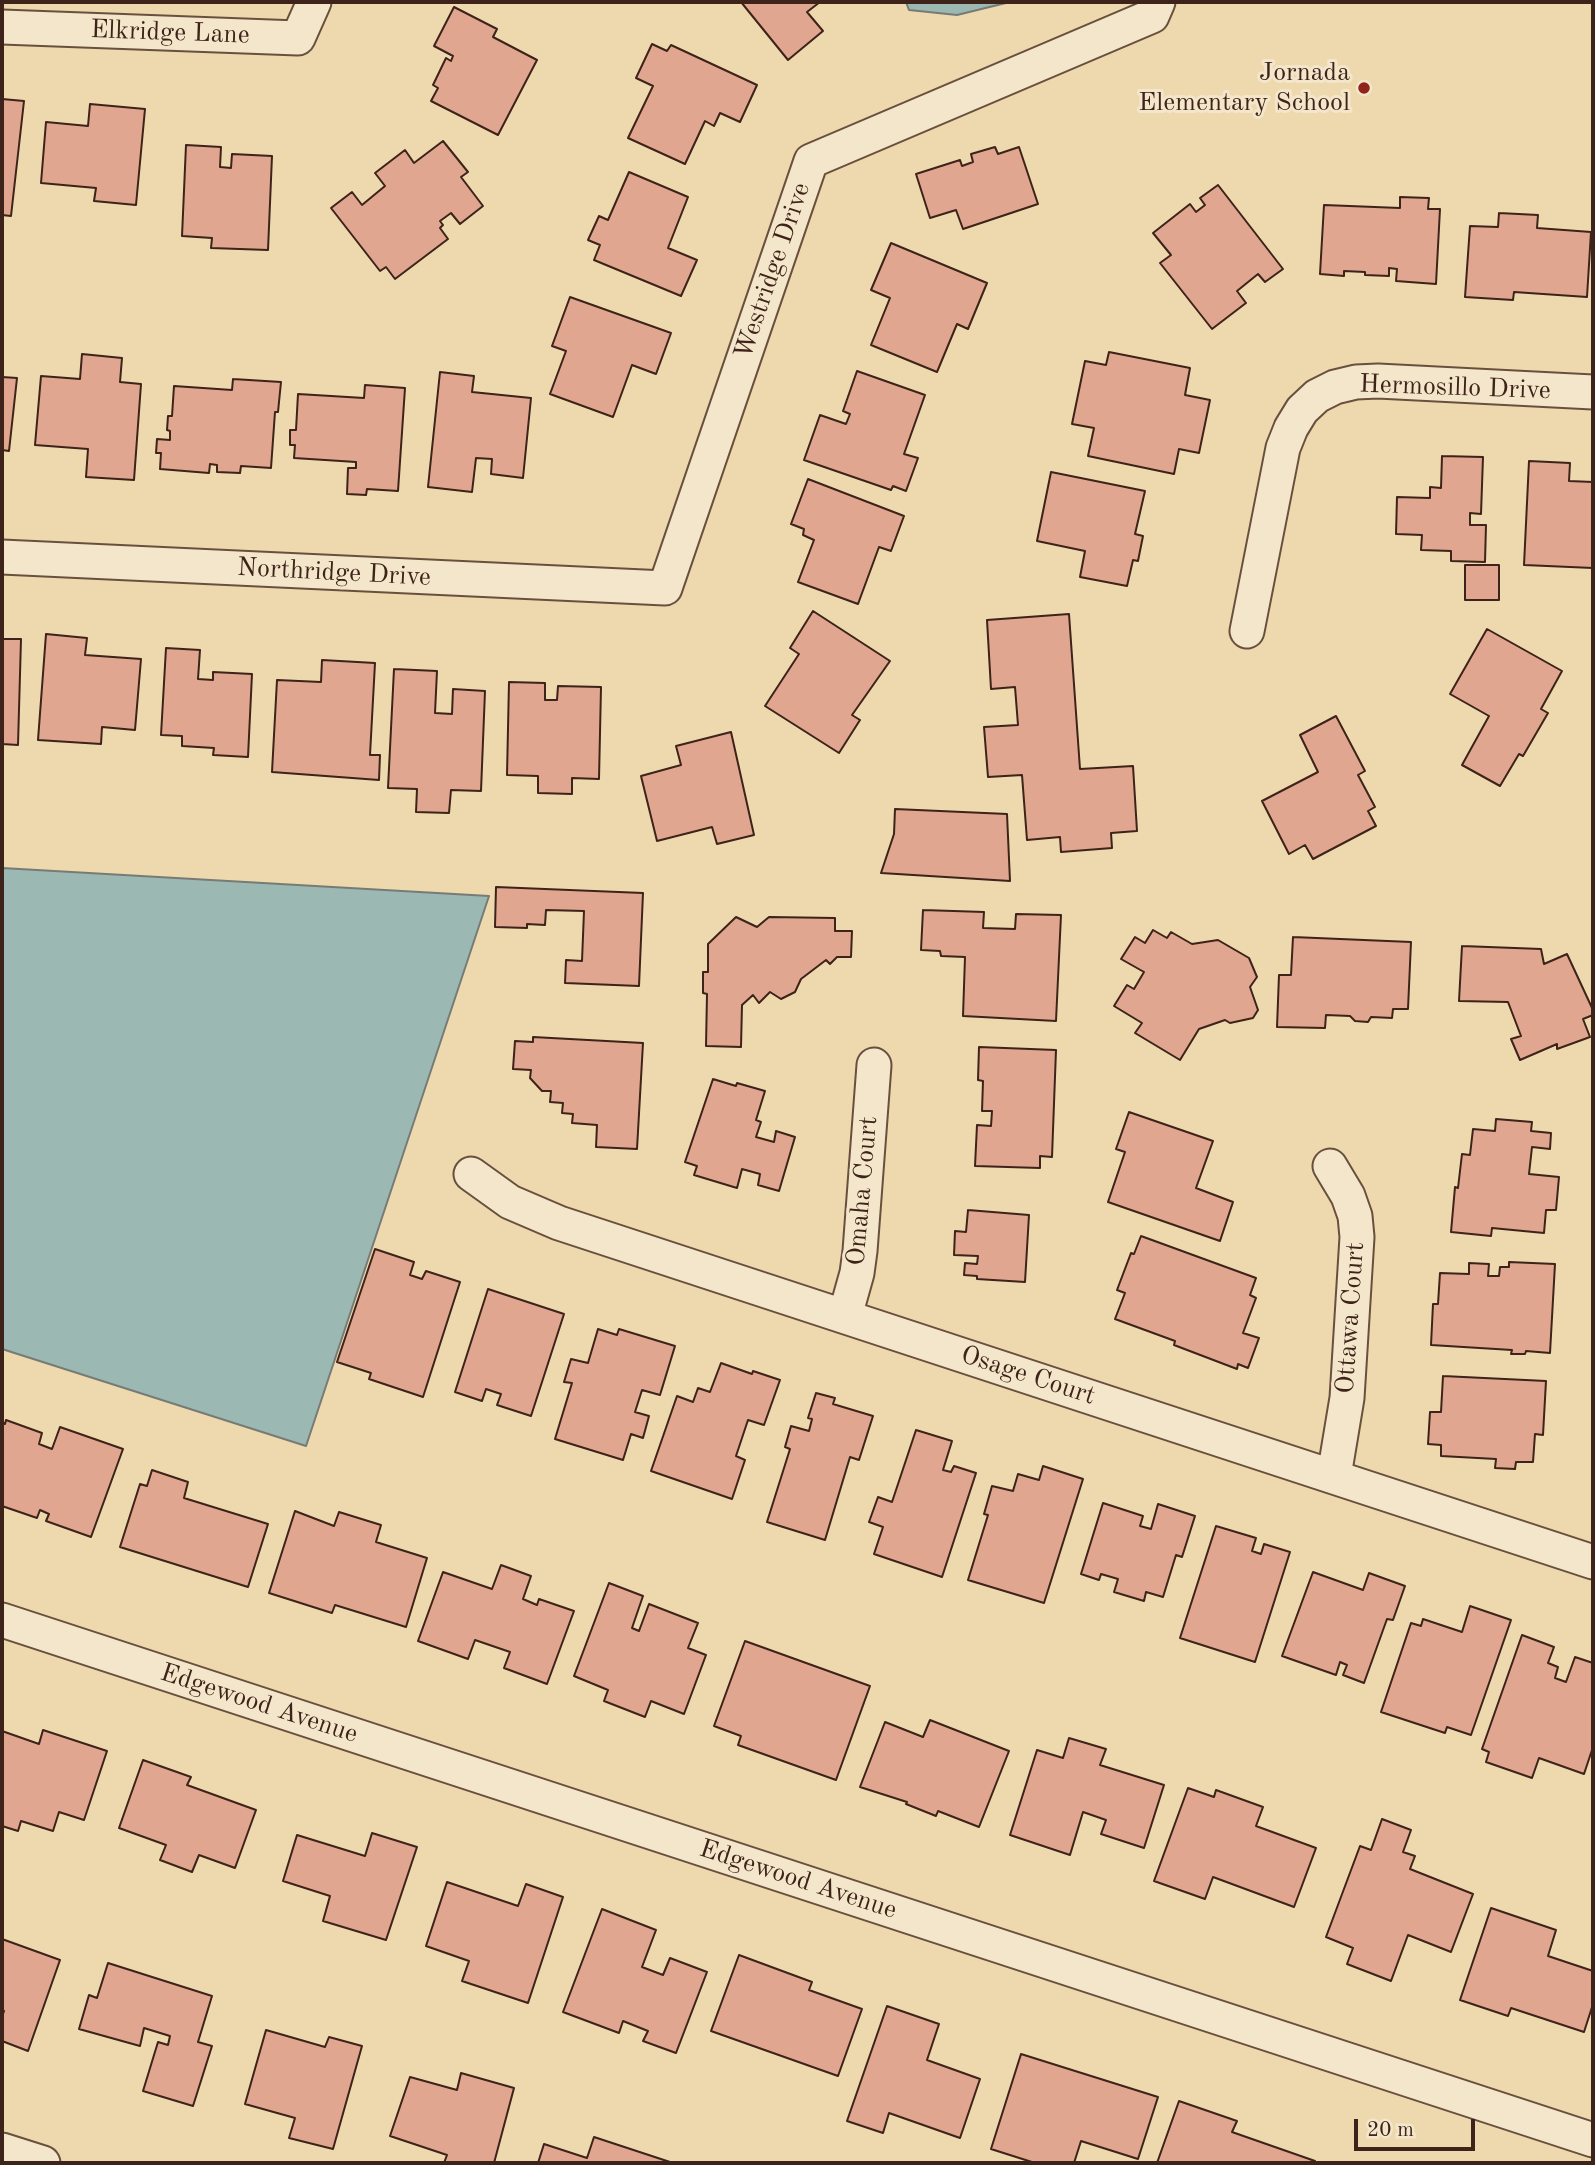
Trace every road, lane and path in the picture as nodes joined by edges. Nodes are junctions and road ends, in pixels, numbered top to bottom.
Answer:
1 (314, 2) edge
2 (1158, 2) edge
3 (2, 27) edge
4 (1593, 392) edge
5 (2, 558) edge
6 (665, 588) joint
7 (1247, 631) dead end
8 (874, 1065) dead end
9 (1330, 1166) dead end
10 (471, 1174) dead end
11 (845, 1316) junction
12 (1334, 1476) junction
13 (1593, 1562) edge
14 (2, 1620) edge
15 (1593, 2140) edge
16 (2, 2150) edge
17 (43, 2163) edge

1 - 3 street, Elkridge Lane
2 - 6 street, Westridge Drive
4 - 7 street, Hermosillo Drive
5 - 6 street, Northridge Drive
8 - 11 street, Omaha Court
9 - 12 street, Ottawa Court
10 - 11 street, Osage Court
11 - 12 street, Osage Court
12 - 13 street, Osage Court
14 - 15 street, Edgewood Avenue
16 - 17 street

